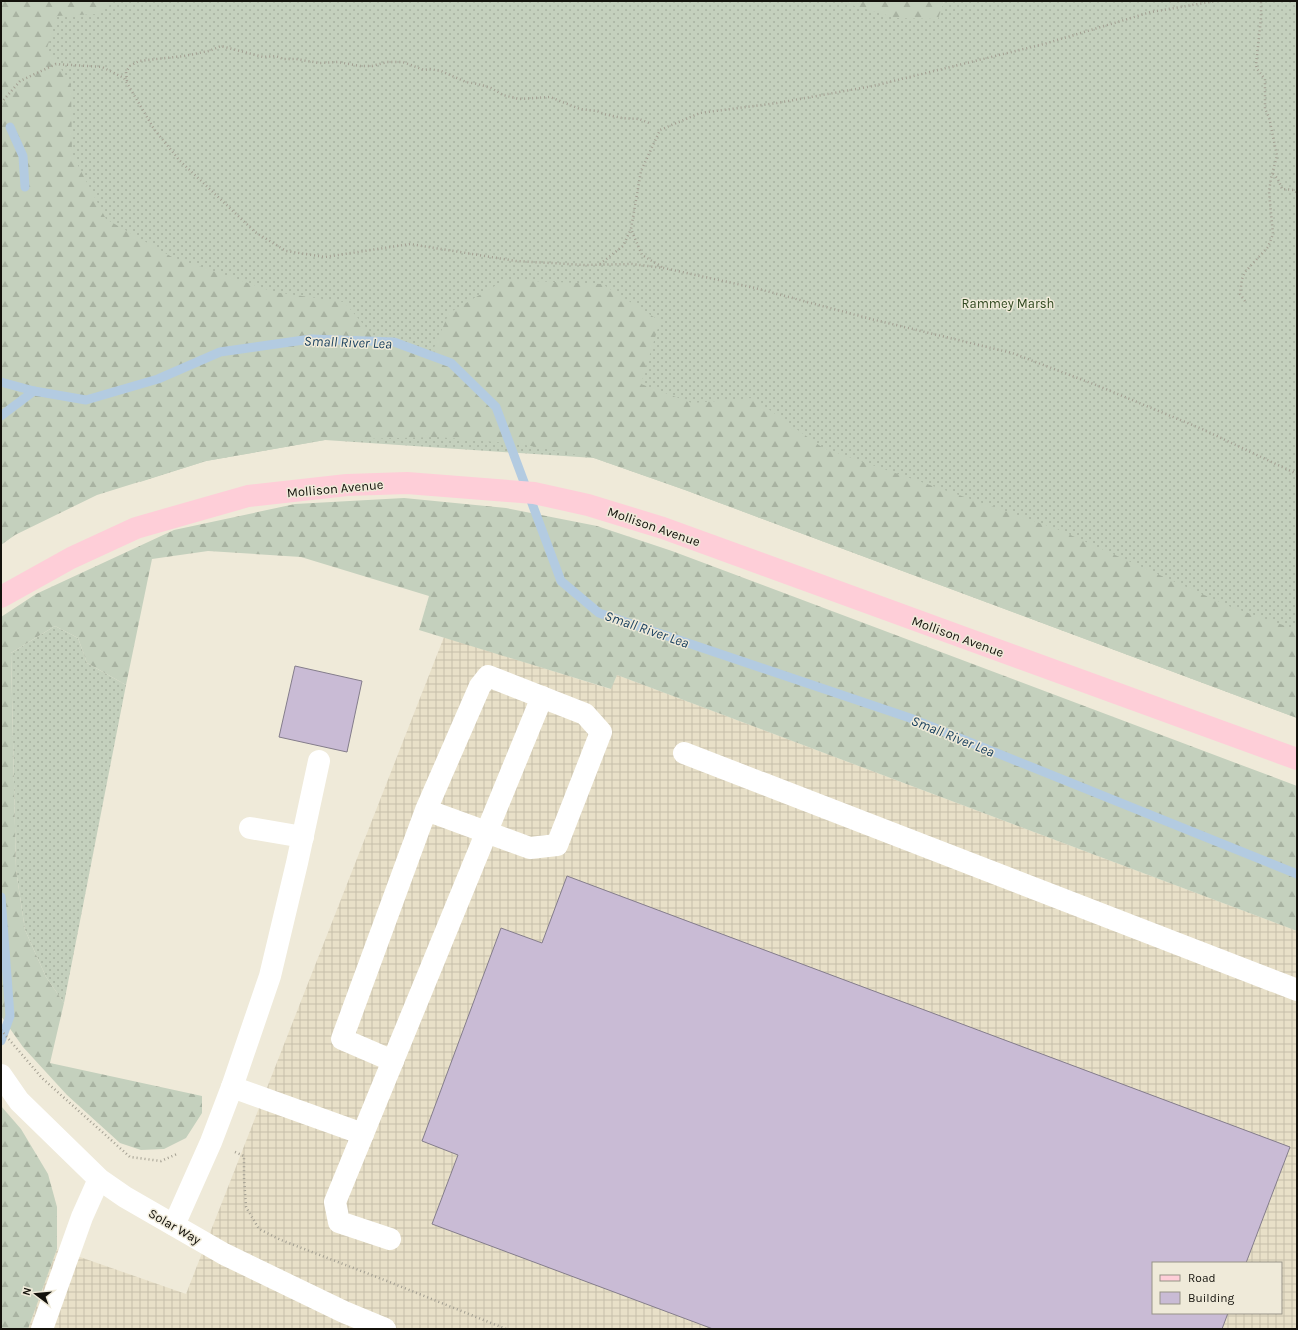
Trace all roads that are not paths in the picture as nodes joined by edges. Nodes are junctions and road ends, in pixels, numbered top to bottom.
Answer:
1 (6, 594) edge
2 (542, 697) junction
3 (684, 753) dead end
4 (1296, 759) edge
5 (319, 761) dead end
6 (426, 810) junction
7 (250, 828) dead end
8 (488, 833) junction
9 (303, 837) junction
10 (1297, 990) edge
11 (393, 1061) junction
12 (2, 1076) edge
13 (232, 1087) junction
14 (363, 1134) junction
15 (99, 1179) junction
16 (174, 1225) junction
17 (390, 1239) dead end
18 (42, 1329) edge
19 (385, 1329) edge

1 - 4 main road, Mollison Avenue
2 - 6 street
2 - 8 street
2 - 8 street
3 - 10 street
5 - 9 street
6 - 8 street
6 - 11 street
7 - 9 street
8 - 11 street
9 - 13 street
11 - 14 street
12 - 15 street, Solar Way
13 - 14 street
13 - 16 street
14 - 17 street
15 - 16 street, Solar Way
15 - 18 street
16 - 19 street, Solar Way

